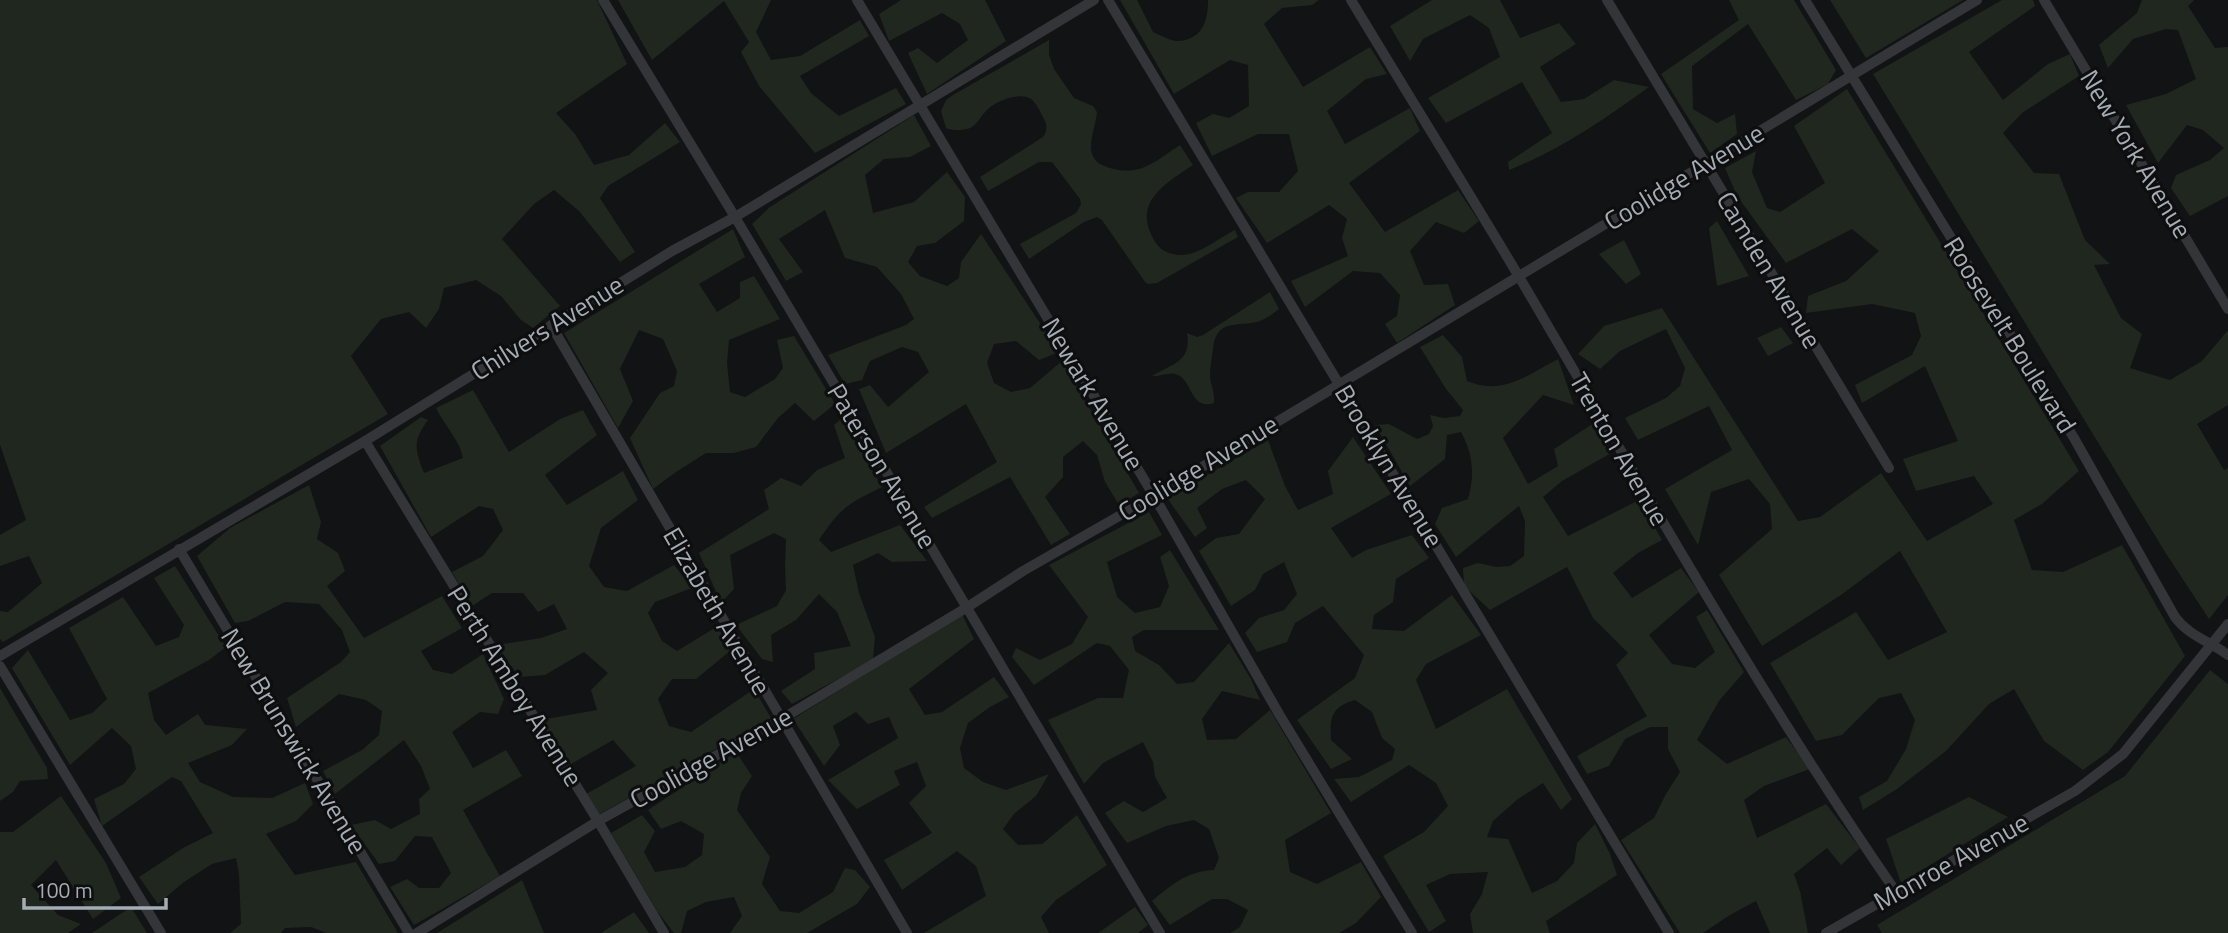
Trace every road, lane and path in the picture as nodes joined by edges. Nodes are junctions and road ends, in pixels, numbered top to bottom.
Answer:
1 (603, 0) edge
2 (857, 0) edge
3 (1094, 0) edge
4 (1108, 0) edge
5 (1351, 0) edge
6 (1607, 0) edge
7 (1805, 0) edge
8 (1977, 0) edge
9 (2044, 0) edge
10 (1851, 76) junction
11 (919, 104) junction
12 (1705, 164) junction
13 (735, 217) junction
14 (1518, 276) junction
15 (2228, 309) edge
16 (551, 325) junction
17 (1339, 384) junction
18 (365, 440) junction
19 (1889, 468) dead end
20 (1154, 496) junction
21 (179, 549) junction
22 (966, 608) junction
23 (2228, 624) edge
24 (2213, 644) junction
25 (2228, 654) edge
26 (0, 656) edge
27 (0, 666) edge
28 (780, 720) junction
29 (598, 821) junction
30 (1896, 892) junction
31 (161, 933) edge
32 (409, 933) edge
33 (417, 933) edge
34 (664, 933) edge
35 (907, 933) edge
36 (1160, 933) edge
37 (1412, 933) edge
38 (1669, 933) edge
39 (1826, 933) edge

1 - 13 street, Paterson Avenue
2 - 11 street, Newark Avenue
3 - 11 street, Chilvers Avenue
4 - 17 street, Brooklyn Avenue
5 - 14 street, Trenton Avenue
6 - 12 street, Camden Avenue
7 - 10 street, Roosevelt Boulevard
8 - 10 street, Coolidge Avenue
9 - 15 street, New York Avenue
10 - 12 street, Coolidge Avenue
10 - 24 street, Roosevelt Boulevard
11 - 13 street, Chilvers Avenue
11 - 20 street, Newark Avenue
12 - 14 street, Coolidge Avenue
12 - 19 street, Camden Avenue
13 - 16 street, Chilvers Avenue
13 - 22 street, Paterson Avenue
14 - 17 street, Coolidge Avenue
14 - 30 street, Trenton Avenue
16 - 18 street, Chilvers Avenue
16 - 28 street, Elizabeth Avenue
17 - 20 street, Coolidge Avenue
17 - 38 street, Brooklyn Avenue
18 - 21 street, Chilvers Avenue
18 - 29 street, Perth Amboy Avenue
20 - 22 street, Coolidge Avenue
20 - 37 street, Newark Avenue
21 - 26 street, Chilvers Avenue
21 - 32 street, New Brunswick Avenue
22 - 28 street, Coolidge Avenue
22 - 36 street, Paterson Avenue
23 - 24 street, Monroe Avenue
24 - 25 street, Roosevelt Boulevard
24 - 30 street, Monroe Avenue
27 - 31 street
28 - 29 street, Coolidge Avenue
28 - 35 street, Elizabeth Avenue
29 - 33 street, Coolidge Avenue
29 - 34 street, Perth Amboy Avenue
30 - 39 street, Monroe Avenue

